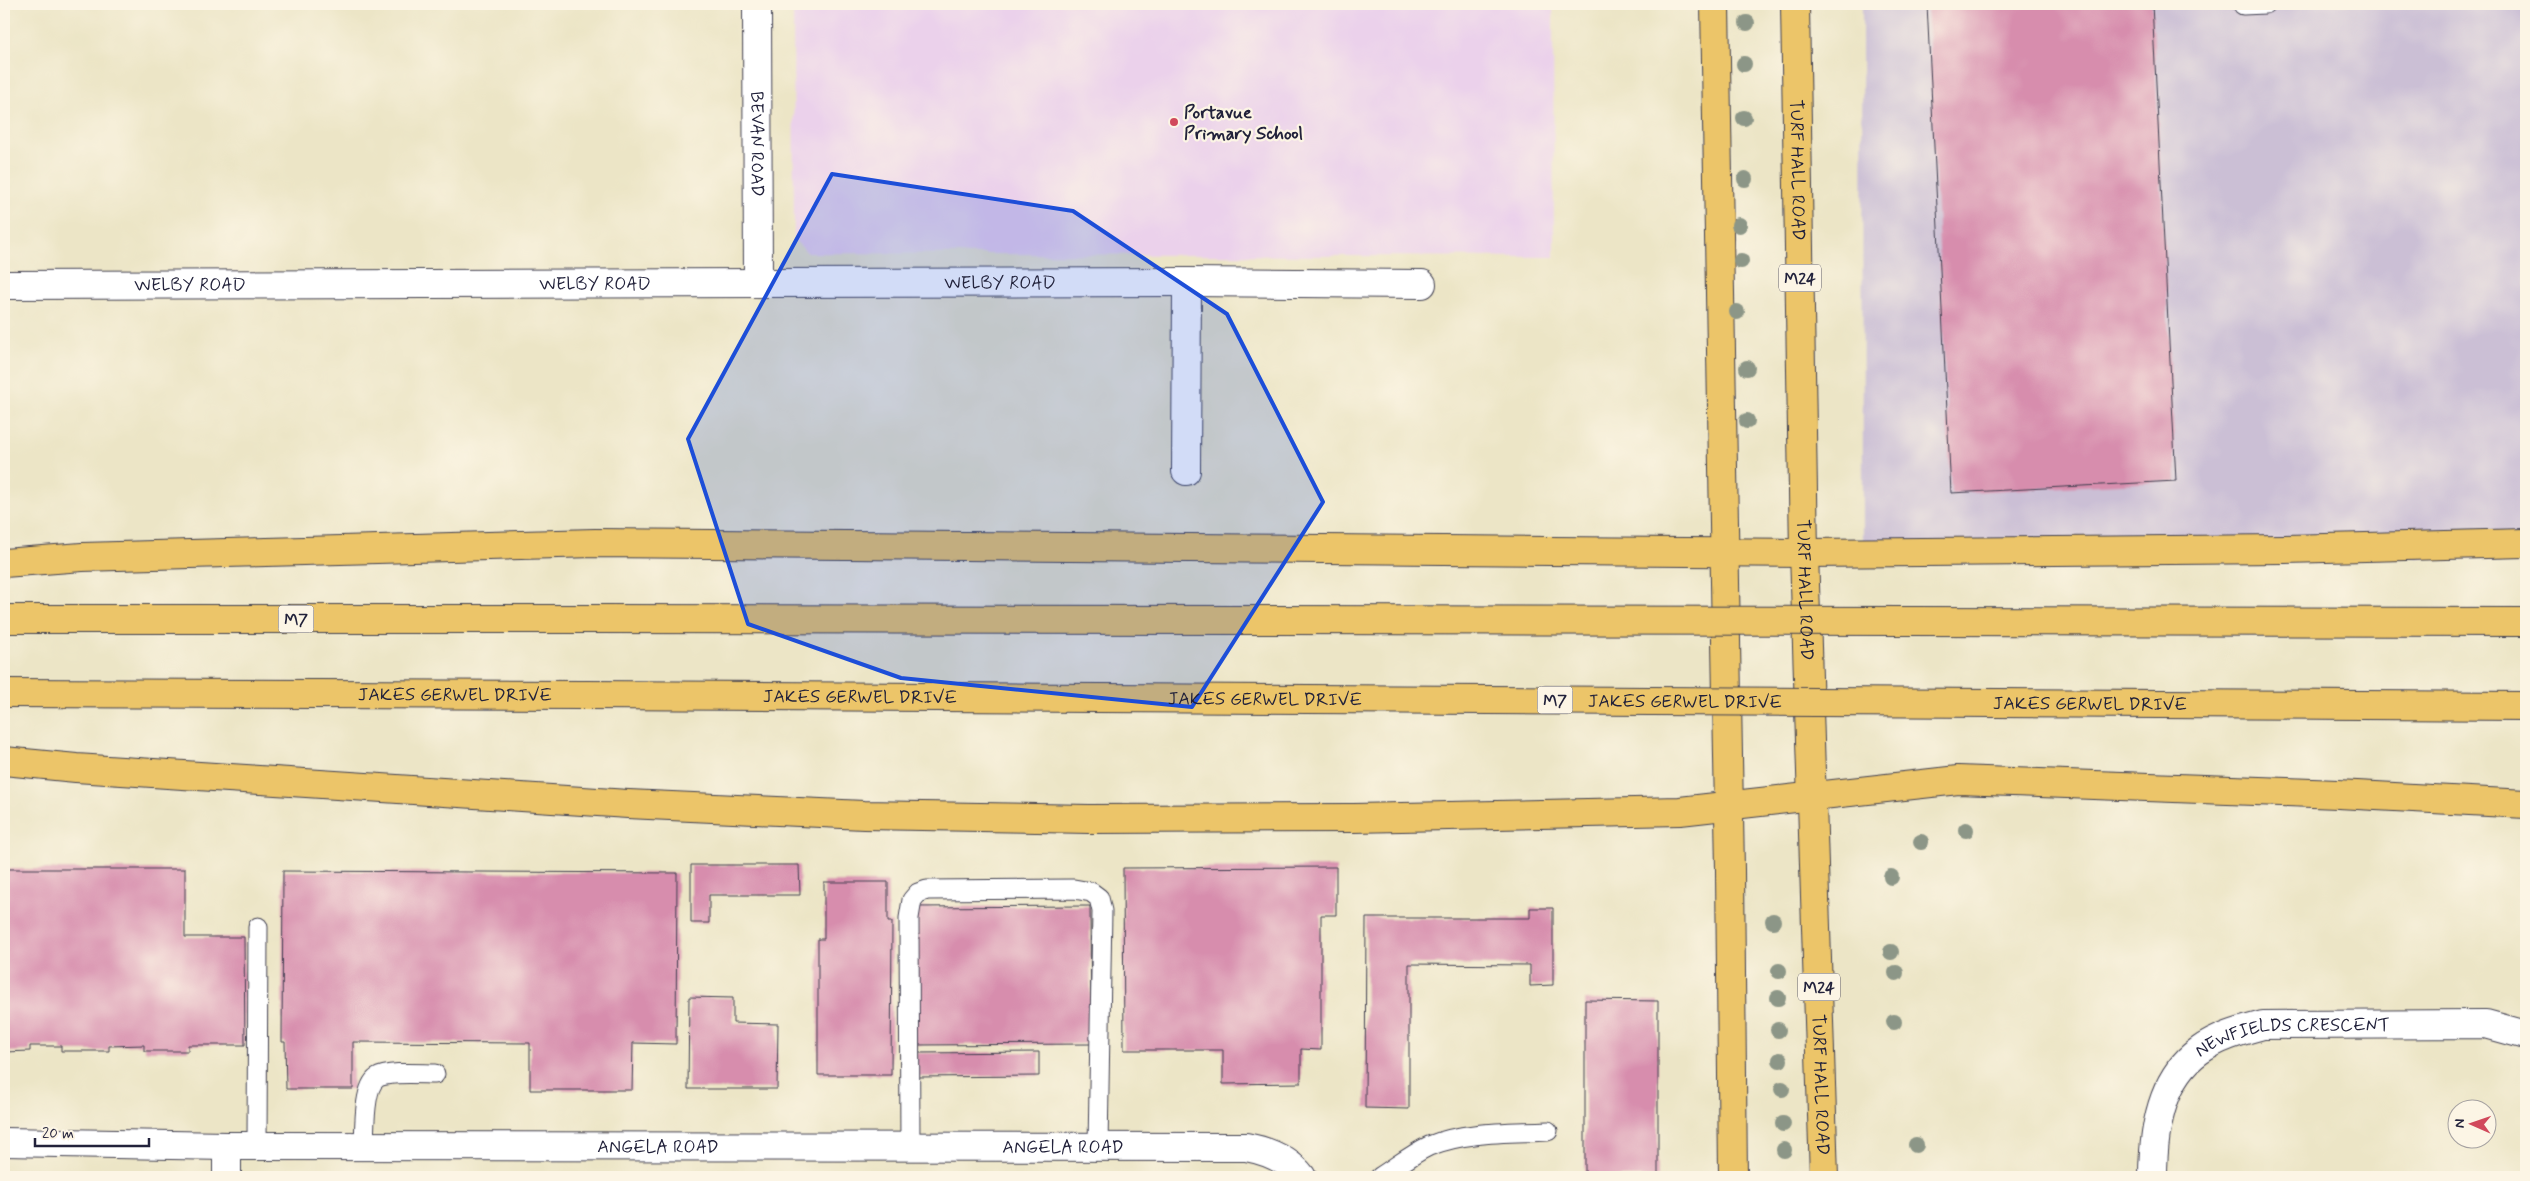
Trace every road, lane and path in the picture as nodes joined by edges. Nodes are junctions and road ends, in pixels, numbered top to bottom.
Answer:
1 (757, 4) edge
2 (1715, 4) edge
3 (1795, 4) edge
4 (2265, 4) edge
5 (2243, 5) edge
6 (1187, 282) junction
7 (758, 283) junction
8 (1422, 284) dead end
9 (4, 285) edge
10 (1186, 470) dead end
11 (2526, 543) edge
12 (1724, 551) junction
13 (1804, 553) junction
14 (4, 563) edge
15 (4, 619) edge
16 (2526, 622) edge
17 (4, 694) edge
18 (2526, 706) edge
19 (4, 761) edge
20 (1810, 797) junction
21 (2526, 804) edge
22 (1727, 806) junction
23 (258, 927) dead end
24 (2526, 1035) edge
25 (436, 1074) dead end
26 (1548, 1131) dead end
27 (4, 1142) edge
28 (227, 1146) junction
29 (256, 1146) junction
30 (364, 1146) junction
31 (910, 1147) junction
32 (1098, 1147) junction
33 (227, 1177) edge
34 (1302, 1177) edge
35 (1380, 1177) edge
36 (1733, 1177) edge
37 (1824, 1177) edge
38 (2153, 1177) edge

1 - 7 street, BEVAN ROAD
2 - 12 main road
3 - 13 main road, TURF HALL ROAD / M24
4 - 5 lane
6 - 7 street, WELBY ROAD
6 - 8 street, WELBY ROAD
6 - 10 street
7 - 9 street, WELBY ROAD
11 - 13 main road
12 - 13 main road
12 - 14 main road
12 - 22 main road
13 - 20 main road, TURF HALL ROAD / M24
15 - 16 main road, M7, bridge
17 - 18 main road, JAKES GERWEL DRIVE / M7, bridge
19 - 22 main road
20 - 21 main road
20 - 22 main road
20 - 37 main road, TURF HALL ROAD / M24
22 - 36 main road
23 - 29 lane
24 - 38 street, NEWFIELDS CRESCENT
25 - 30 lane
26 - 35 lane
27 - 28 street, ANGELA ROAD
28 - 29 street, ANGELA ROAD
28 - 33 street
29 - 30 street, ANGELA ROAD
30 - 31 street, ANGELA ROAD
31 - 32 street, ANGELA ROAD
31 - 32 lane
32 - 34 street, ANGELA ROAD

